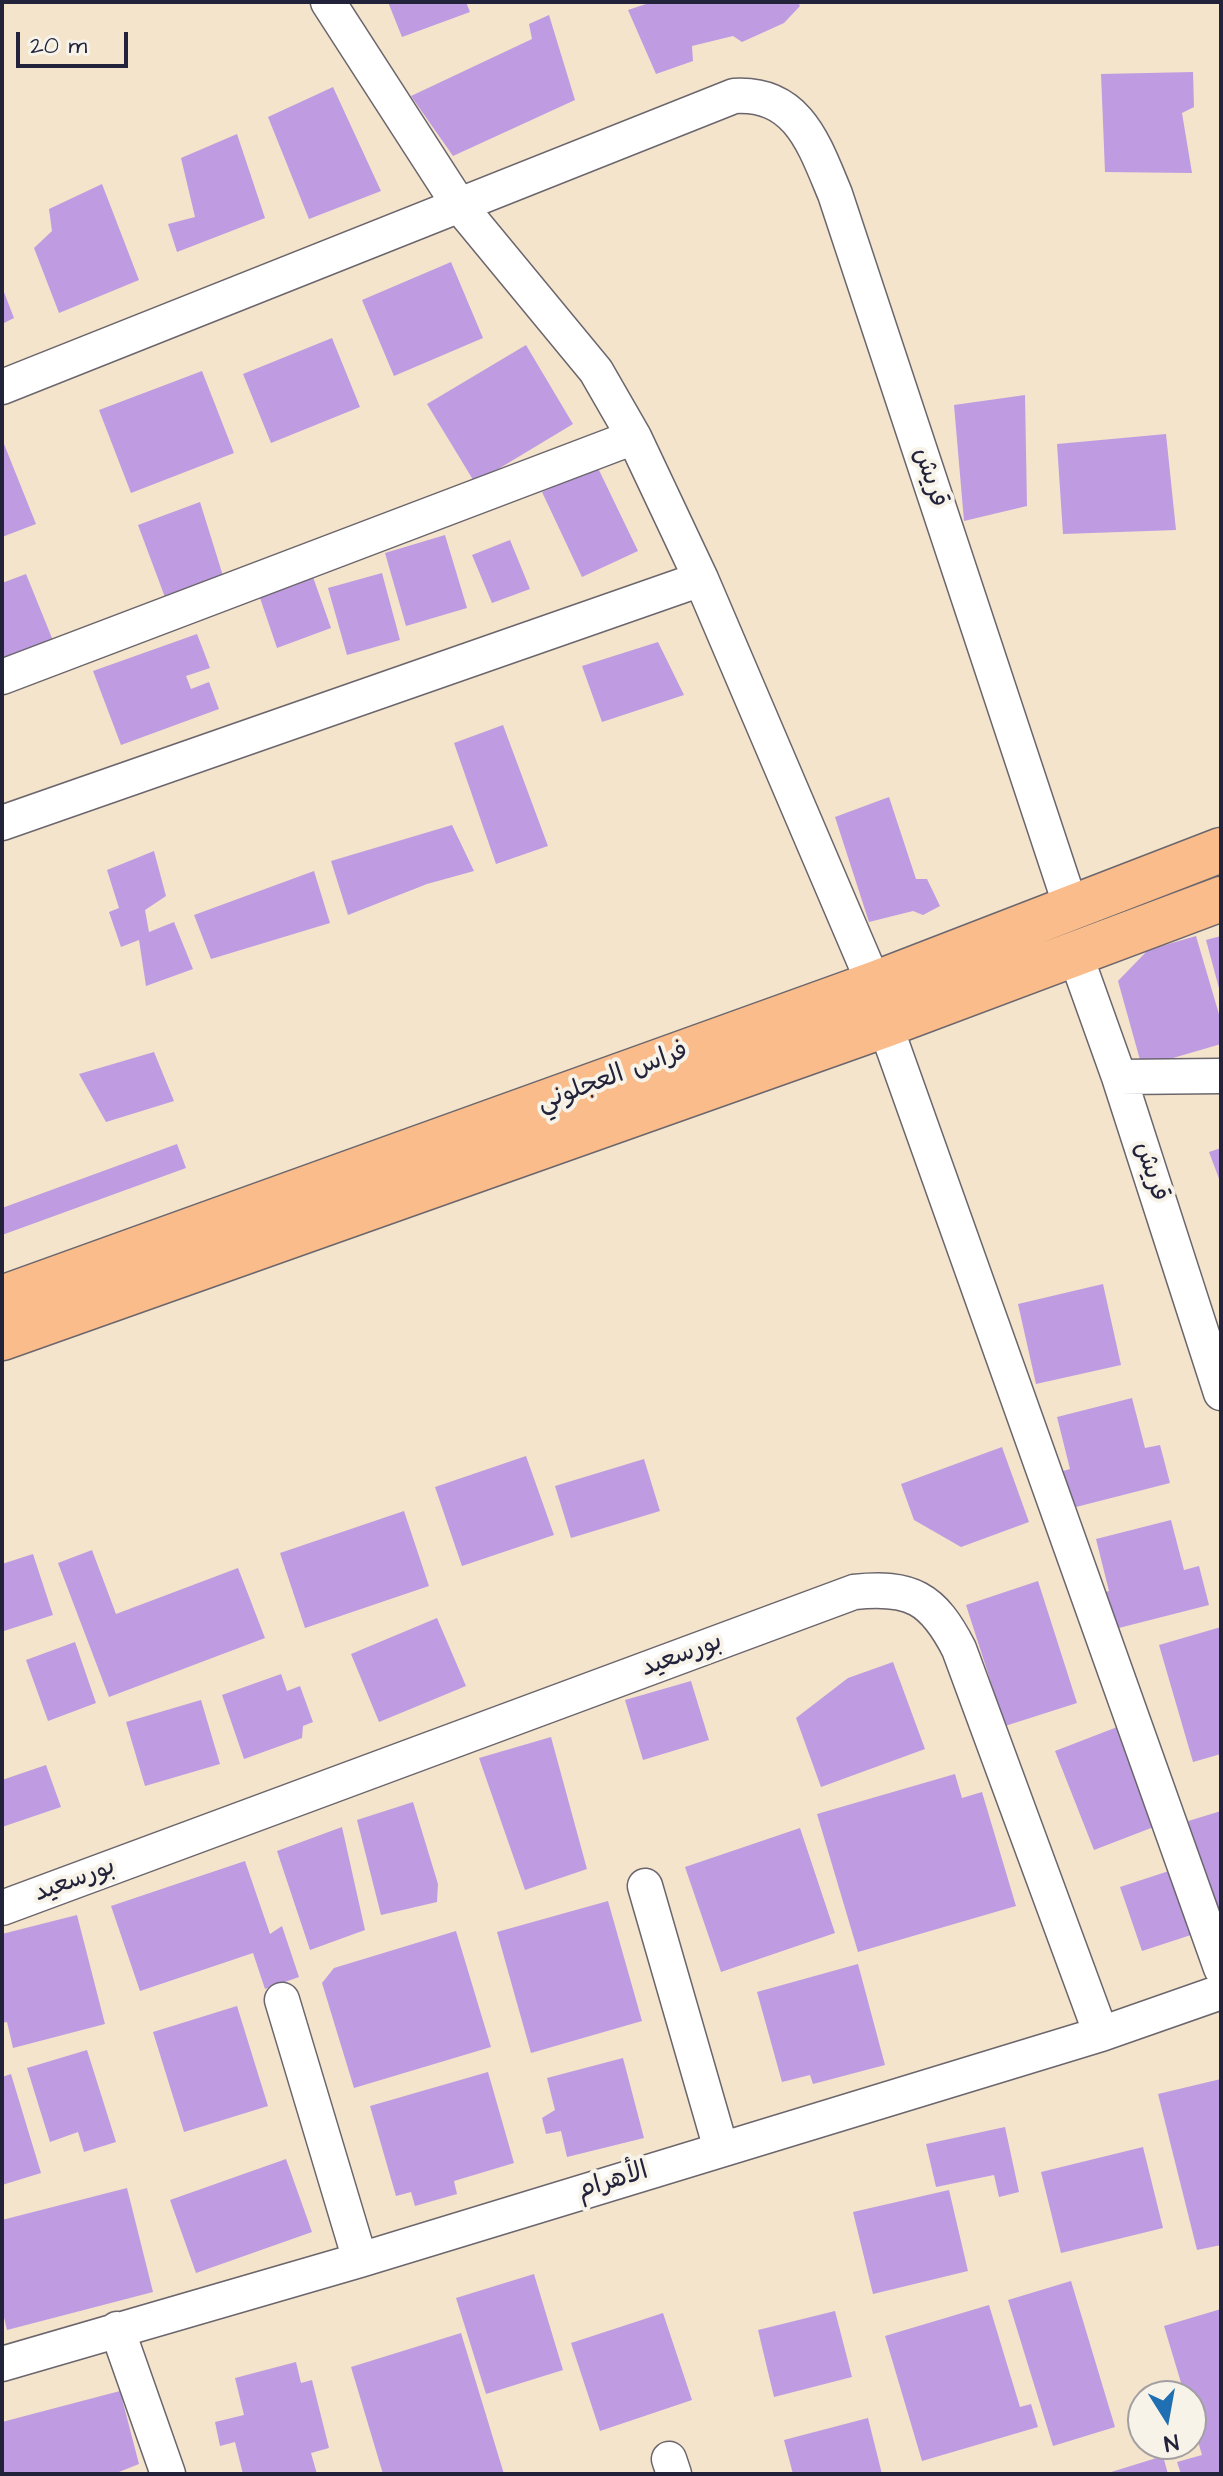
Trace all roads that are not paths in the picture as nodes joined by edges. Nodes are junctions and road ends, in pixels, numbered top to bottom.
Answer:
1 (328, 2) edge
2 (459, 205) junction
3 (2, 387) edge
4 (634, 437) junction
5 (701, 579) junction
6 (2, 677) edge
7 (2, 823) edge
8 (1221, 850) edge
9 (1221, 899) edge
10 (1072, 910) junction
11 (1075, 954) junction
12 (874, 984) junction
13 (885, 1025) junction
14 (1221, 1076) edge
15 (1119, 1077) junction
16 (2, 1298) edge
17 (2, 1338) edge
18 (1221, 1393) edge
19 (645, 1886) dead end
20 (2, 1908) edge
21 (1221, 1968) edge
22 (1221, 1992) edge
23 (282, 2000) dead end
24 (1101, 2034) junction
25 (721, 2149) junction
26 (360, 2260) junction
27 (117, 2329) junction
28 (2, 2364) edge
29 (168, 2474) edge

1 - 2 street
2 - 3 street
2 - 4 street
2 - 10 street, قريش
4 - 5 street
4 - 6 street
5 - 7 street
5 - 12 street
8 - 10 main road, فراس العجلوني
9 - 11 main road, فراس العجلوني
10 - 12 main road, فراس العجلوني
11 - 13 main road, فراس العجلوني
11 - 15 street, قريش
12 - 16 main road, فراس العجلوني
13 - 17 main road, فراس العجلوني
13 - 21 street
14 - 15 street
15 - 18 street, قريش
19 - 25 street
20 - 24 street, بورسعيد
22 - 24 street, الأهرام
23 - 26 street
24 - 25 street, الأهرام
25 - 26 street, الأهرام
26 - 27 street, الأهرام
27 - 28 street, الأهرام
27 - 29 street

